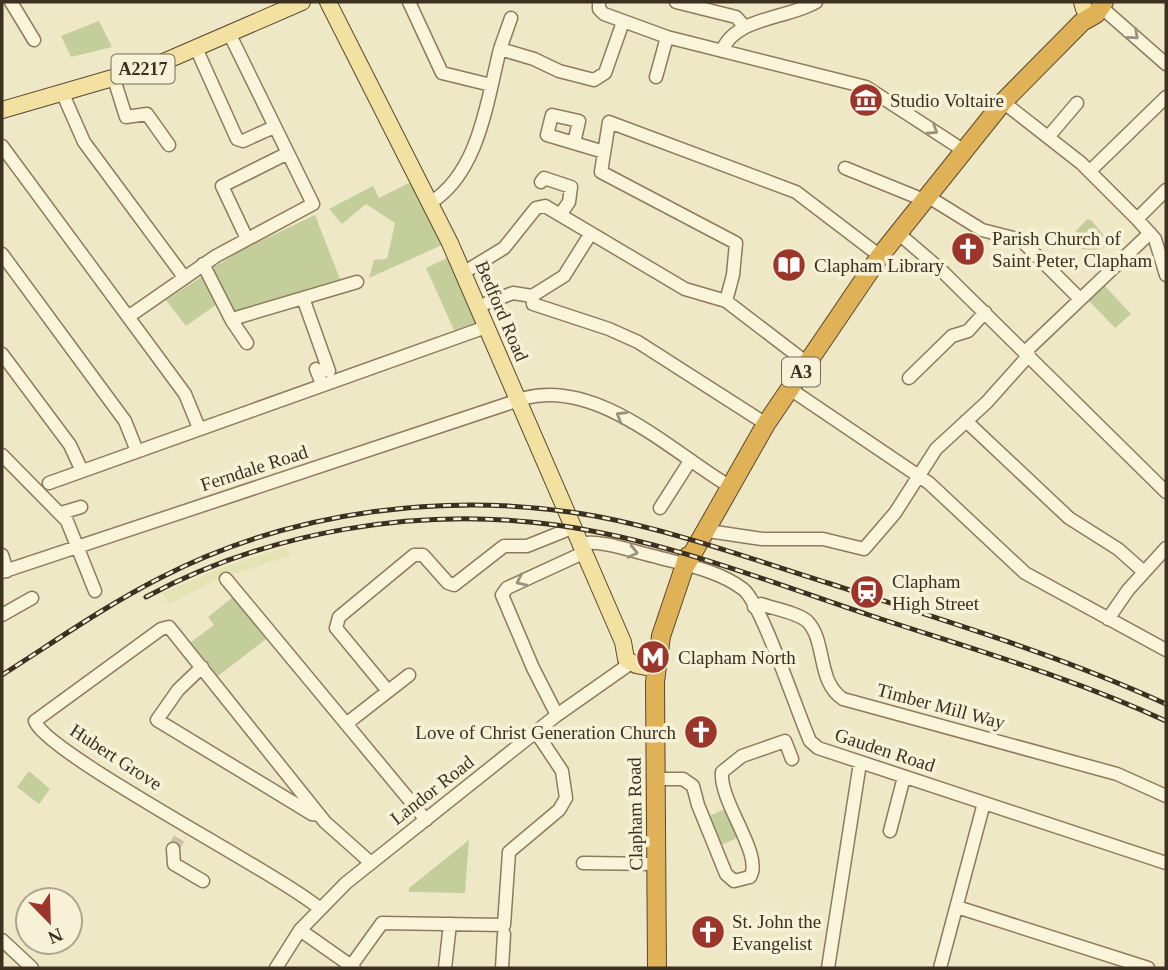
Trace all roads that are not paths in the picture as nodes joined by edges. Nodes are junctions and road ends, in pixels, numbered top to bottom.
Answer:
1 (302, 2) edge
2 (328, 2) edge
3 (409, 2) edge
4 (599, 2) edge
5 (676, 2) edge
6 (816, 2) edge
7 (17, 3) edge
8 (1090, 7) edge
9 (511, 18) dead end
10 (623, 22) junction
11 (745, 27) junction
12 (229, 33) junction
13 (667, 37) junction
14 (34, 40) dead end
15 (196, 48) junction
16 (500, 49) junction
17 (722, 51) junction
18 (1166, 64) edge
19 (656, 77) dead end
20 (114, 79) junction
21 (491, 85) junction
22 (62, 92) junction
23 (1166, 97) edge
24 (1003, 102) junction
25 (1077, 103) dead end
26 (2, 110) edge
27 (274, 127) junction
28 (1049, 136) junction
29 (574, 143) dead end
30 (169, 145) dead end
31 (2, 146) edge
32 (963, 150) junction
33 (604, 152) junction
34 (288, 153) junction
35 (845, 168) dead end
36 (1090, 171) junction
37 (541, 183) dead end
38 (1166, 190) edge
39 (926, 198) junction
40 (430, 203) junction
41 (560, 215) junction
42 (1137, 219) junction
43 (591, 233) junction
44 (898, 233) junction
45 (1150, 233) junction
46 (247, 239) junction
47 (2, 254) edge
48 (880, 256) junction
49 (203, 264) junction
50 (463, 273) junction
51 (1166, 273) edge
52 (184, 277) junction
53 (357, 282) dead end
54 (303, 298) junction
55 (1080, 299) junction
56 (726, 300) junction
57 (534, 301) junction
58 (488, 303) dead end
59 (985, 312) junction
60 (128, 317) junction
61 (232, 321) junction
62 (476, 330) junction
63 (247, 343) dead end
64 (1027, 354) junction
65 (2, 355) edge
66 (807, 363) junction
67 (909, 378) dead end
68 (322, 384) junction
69 (797, 394) junction
70 (518, 401) junction
71 (966, 421) junction
72 (766, 424) junction
73 (199, 428) junction
74 (137, 451) junction
75 (2, 455) edge
76 (690, 461) junction
77 (82, 471) junction
78 (919, 475) junction
79 (49, 483) dead end
80 (728, 489) junction
81 (1166, 492) edge
82 (81, 507) dead end
83 (660, 508) dead end
84 (61, 513) junction
85 (572, 528) junction
86 (709, 531) junction
87 (78, 547) junction
88 (1166, 548) edge
89 (581, 549) junction
90 (2, 555) edge
91 (686, 565) junction
92 (4, 571) edge
93 (1144, 572) junction
94 (226, 579) dead end
95 (95, 591) dead end
96 (32, 598) dead end
97 (754, 607) junction
98 (2, 615) edge
99 (1108, 619) junction
100 (623, 644) junction
101 (1166, 650) edge
102 (631, 663) junction
103 (657, 664) junction
104 (202, 667) junction
105 (409, 675) dead end
106 (388, 691) junction
107 (558, 715) junction
108 (346, 724) junction
109 (536, 732) junction
110 (792, 759) dead end
111 (860, 763) junction
112 (904, 777) junction
113 (656, 779) junction
114 (300, 789) junction
115 (1166, 796) edge
116 (288, 800) junction
117 (984, 803) junction
118 (319, 815) junction
119 (426, 820) junction
120 (890, 831) dead end
121 (173, 849) dead end
122 (371, 863) junction
123 (583, 863) dead end
124 (1166, 863) edge
125 (657, 864) junction
126 (203, 881) dead end
127 (957, 907) junction
128 (319, 908) junction
129 (450, 924) junction
130 (300, 930) junction
131 (504, 930) junction
132 (2, 940) edge
133 (353, 967) edge
134 (32, 968) edge
135 (276, 968) edge
136 (445, 968) edge
137 (502, 968) edge
138 (657, 968) edge
139 (828, 968) edge
140 (940, 968) edge
141 (1149, 968) edge

1 - 12 main road, A2217
2 - 40 main road, Bedford Road
3 - 21 street
4 - 10 street
5 - 11 street
6 - 11 street
7 - 14 street
8 -> 18 street
8 - 24 highway, A3
9 - 16 street
10 - 13 street
10 - 16 street
11 - 17 street
12 - 15 main road, A2217
12 - 27 street
13 - 17 street
13 - 19 street
15 - 20 main road, A2217
15 - 27 street
16 - 21 street
17 -> 32 street
20 - 22 main road, A2217
20 - 30 street
21 - 40 street
22 - 26 main road, A2217
22 - 52 street
23 - 36 street
24 - 28 street
24 - 32 highway, A3
25 - 28 street
27 - 34 street
28 - 36 street
29 - 33 street
31 - 60 street
32 - 39 highway, A3
33 - 48 street
33 - 56 street
34 - 46 street
34 - 46 street
35 - 39 street
36 - 42 street
37 - 41 street
38 - 42 street
39 - 44 highway, A3
39 - 55 street
40 - 50 main road, Bedford Road
41 - 43 street
41 - 50 street
42 - 45 street
43 - 56 street
43 - 57 street
44 - 48 highway, A3
44 - 59 street
45 - 51 street
45 - 55 street
46 - 49 street
47 - 74 street
48 - 66 highway, A3
49 - 52 street
49 - 61 street
50 - 62 main road, Bedford Road
52 - 60 street
53 - 54 street
54 - 61 street
54 - 68 street
55 - 64 street
56 - 66 street
57 - 58 street
57 - 72 street
59 - 64 street
59 - 67 street
60 - 73 street
61 - 63 street
62 - 68 street
62 - 70 main road, Bedford Road
64 - 71 street
64 - 81 street
65 - 77 street
66 - 69 highway, A3
68 - 73 street
69 - 72 highway, A3
69 - 78 street
76 -> 70 street, Ferndale Road
70 - 85 main road, Bedford Road
70 - 87 street, Ferndale Road
71 - 78 street
71 - 93 street
72 - 80 highway, A3
73 - 74 street
74 - 77 street
75 - 84 street
76 - 80 street, Ferndale Road
76 - 83 street
77 - 79 street
78 - 86 street
78 - 99 street
80 - 86 highway, A3
80 - 91 highway, A3
82 - 84 street
84 - 87 street
85 - 89 main road, Bedford Road
85 - 106 street
86 - 91 highway, A3
87 - 92 street, Ferndale Road
87 - 95 street
88 - 93 street
89 -> 91 street, Gauden Road
89 - 100 main road, Bedford Road
89 -> 107 street
90 - 92 street
91 - 97 street, Gauden Road
91 - 103 highway, A3
93 - 99 street
94 - 108 street
96 - 98 street
97 - 111 street, Gauden Road
97 - 115 street, Timber Mill Way
99 - 101 street
100 - 102 main road, Bedford Road
100 - 103 main road
102 - 103 main road
102 - 107 street, Landor Road
103 - 113 highway, Clapham Road / A3
104 - 114 street
104 - 116 street
104 - 128 street, Hubert Grove
105 - 106 street
106 - 108 street
107 - 109 street, Landor Road
108 - 119 street
109 - 119 street, Landor Road
109 - 131 street
110 - 113 street
111 - 112 street, Gauden Road
111 - 139 street
112 - 117 street, Gauden Road
112 - 120 street
113 - 125 highway, Clapham Road / A3
114 - 116 street
114 - 118 street
116 - 118 street
117 - 124 street, Gauden Road
117 - 127 street
118 - 122 street
119 - 122 street, Landor Road
121 - 126 street
122 - 128 street, Landor Road
123 - 125 street
125 - 138 highway, Clapham Road / A3
127 - 140 street
127 - 141 street
128 - 130 street, Landor Road
129 - 131 street
129 - 133 street
129 - 136 street
130 - 133 street
130 - 135 street, Landor Road
131 - 137 street
132 - 134 street

